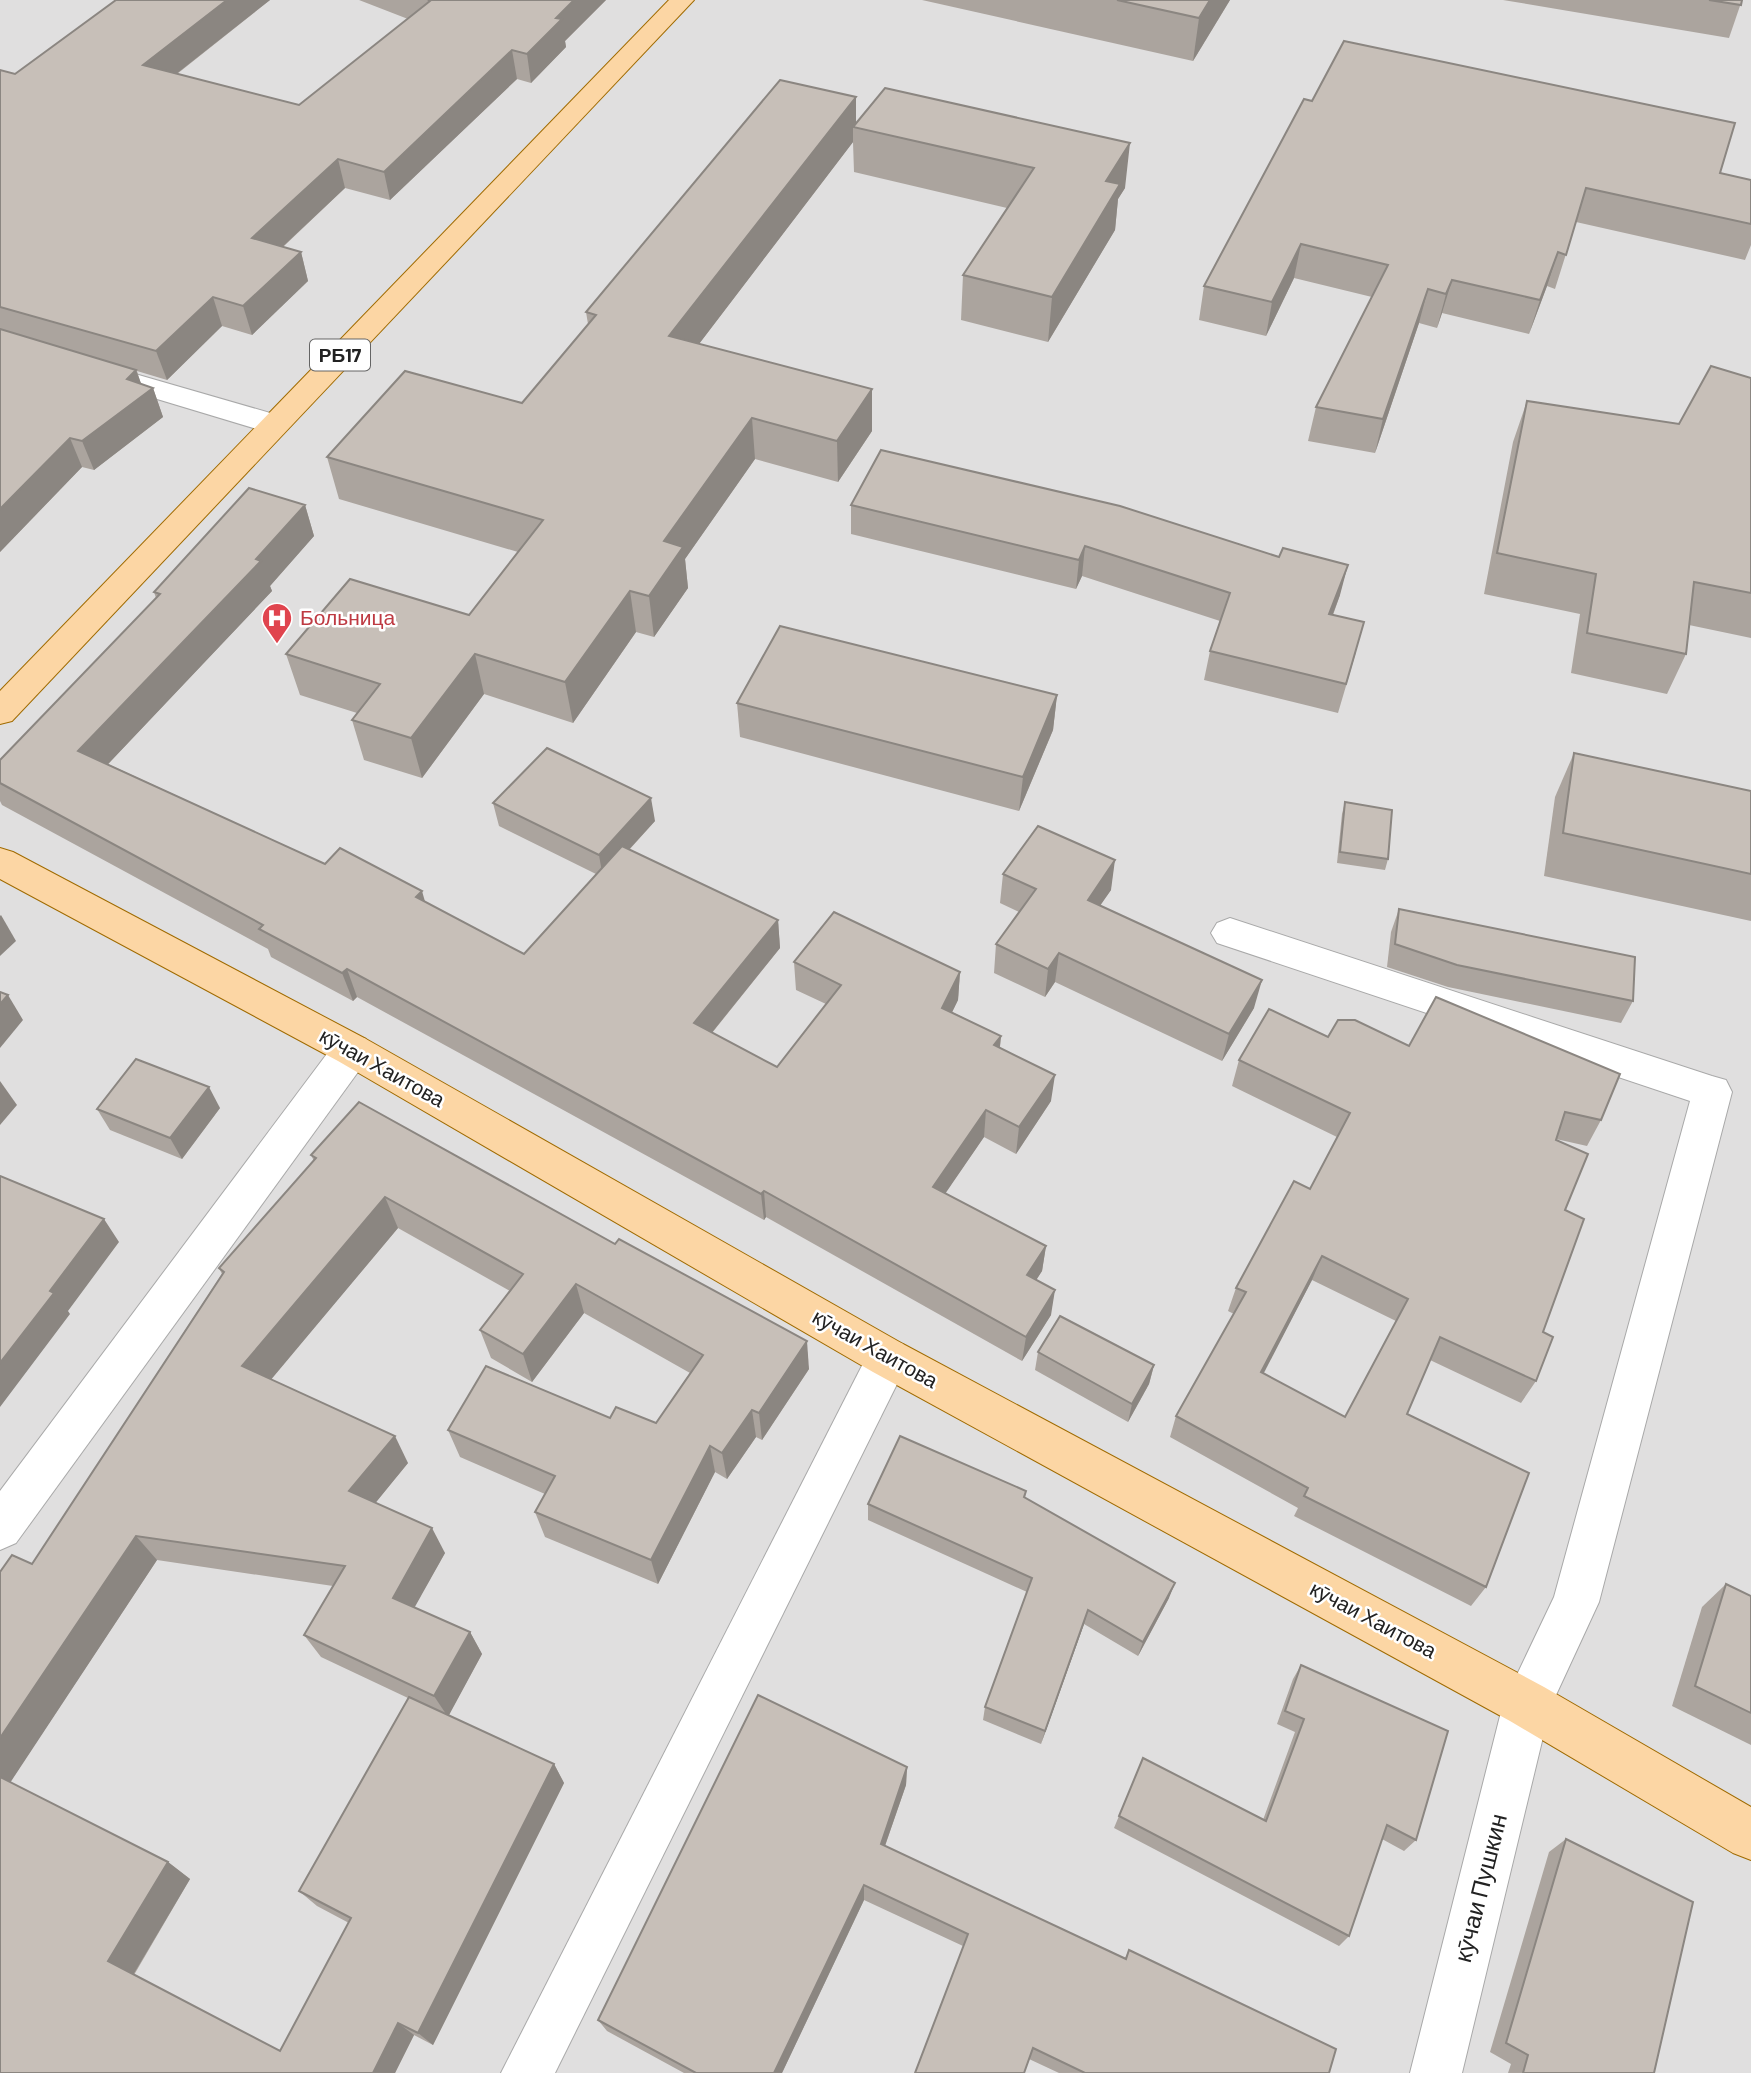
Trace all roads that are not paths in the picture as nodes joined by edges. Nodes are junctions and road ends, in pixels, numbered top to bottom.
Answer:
1 (682, 0) edge
2 (78, 366) edge
3 (274, 424) junction
4 (0, 712) edge
5 (0, 862) edge
6 (1230, 933) dead end
7 (352, 1050) junction
8 (888, 1358) junction
9 (0, 1528) edge
10 (1527, 1703) junction
11 (1751, 1835) edge
12 (527, 2073) edge
13 (1436, 2073) edge

1 - 3 main road, РБ17
2 - 3 street
3 - 4 main road, РБ17
5 - 7 main road, кӯчаи Хаитова
6 - 10 street, кӯчаи Пушкин
7 - 8 main road, кӯчаи Хаитова
7 - 9 street
8 - 10 main road, кӯчаи Хаитова
8 - 12 street
10 - 11 main road, кӯчаи Хаитова
10 - 13 street, кӯчаи Пушкин

